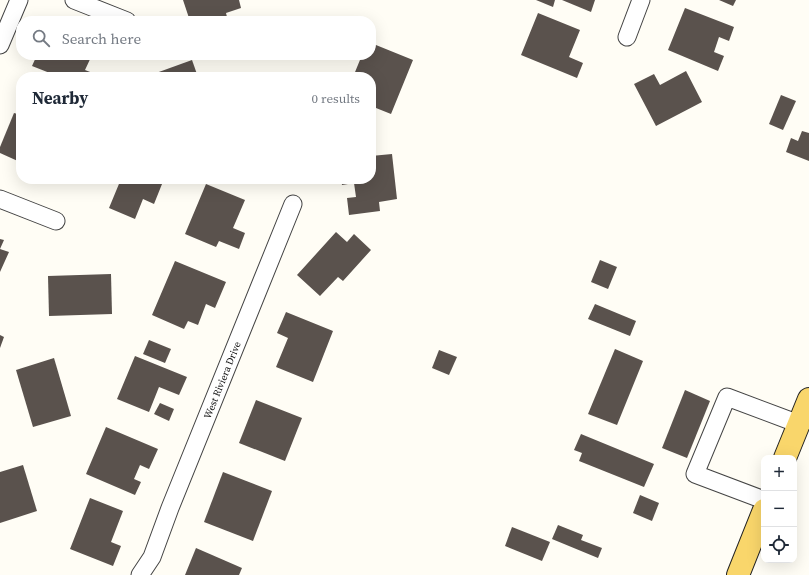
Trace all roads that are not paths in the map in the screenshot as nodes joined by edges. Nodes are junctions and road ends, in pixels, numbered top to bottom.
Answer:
1 (18, 0) edge
2 (74, 0) edge
3 (641, 0) edge
4 (114, 16) edge
5 (627, 37) dead end
6 (0, 45) edge
7 (0, 199) edge
8 (293, 204) dead end
9 (56, 221) dead end
10 (809, 399) edge
11 (799, 424) junction
12 (786, 455) edge
13 (761, 499) edge
14 (761, 518) edge
15 (152, 557) junction
16 (140, 575) edge
17 (154, 575) edge
18 (738, 575) edge

1 - 6 street
2 - 4 street
3 - 5 street
7 - 9 street
8 - 15 street, West Riviera Drive
10 - 11 main road
11 - 12 main road
11 - 13 street
14 - 18 main road
15 - 16 street, West Riviera Drive
15 - 17 street, West Riviera Drive

